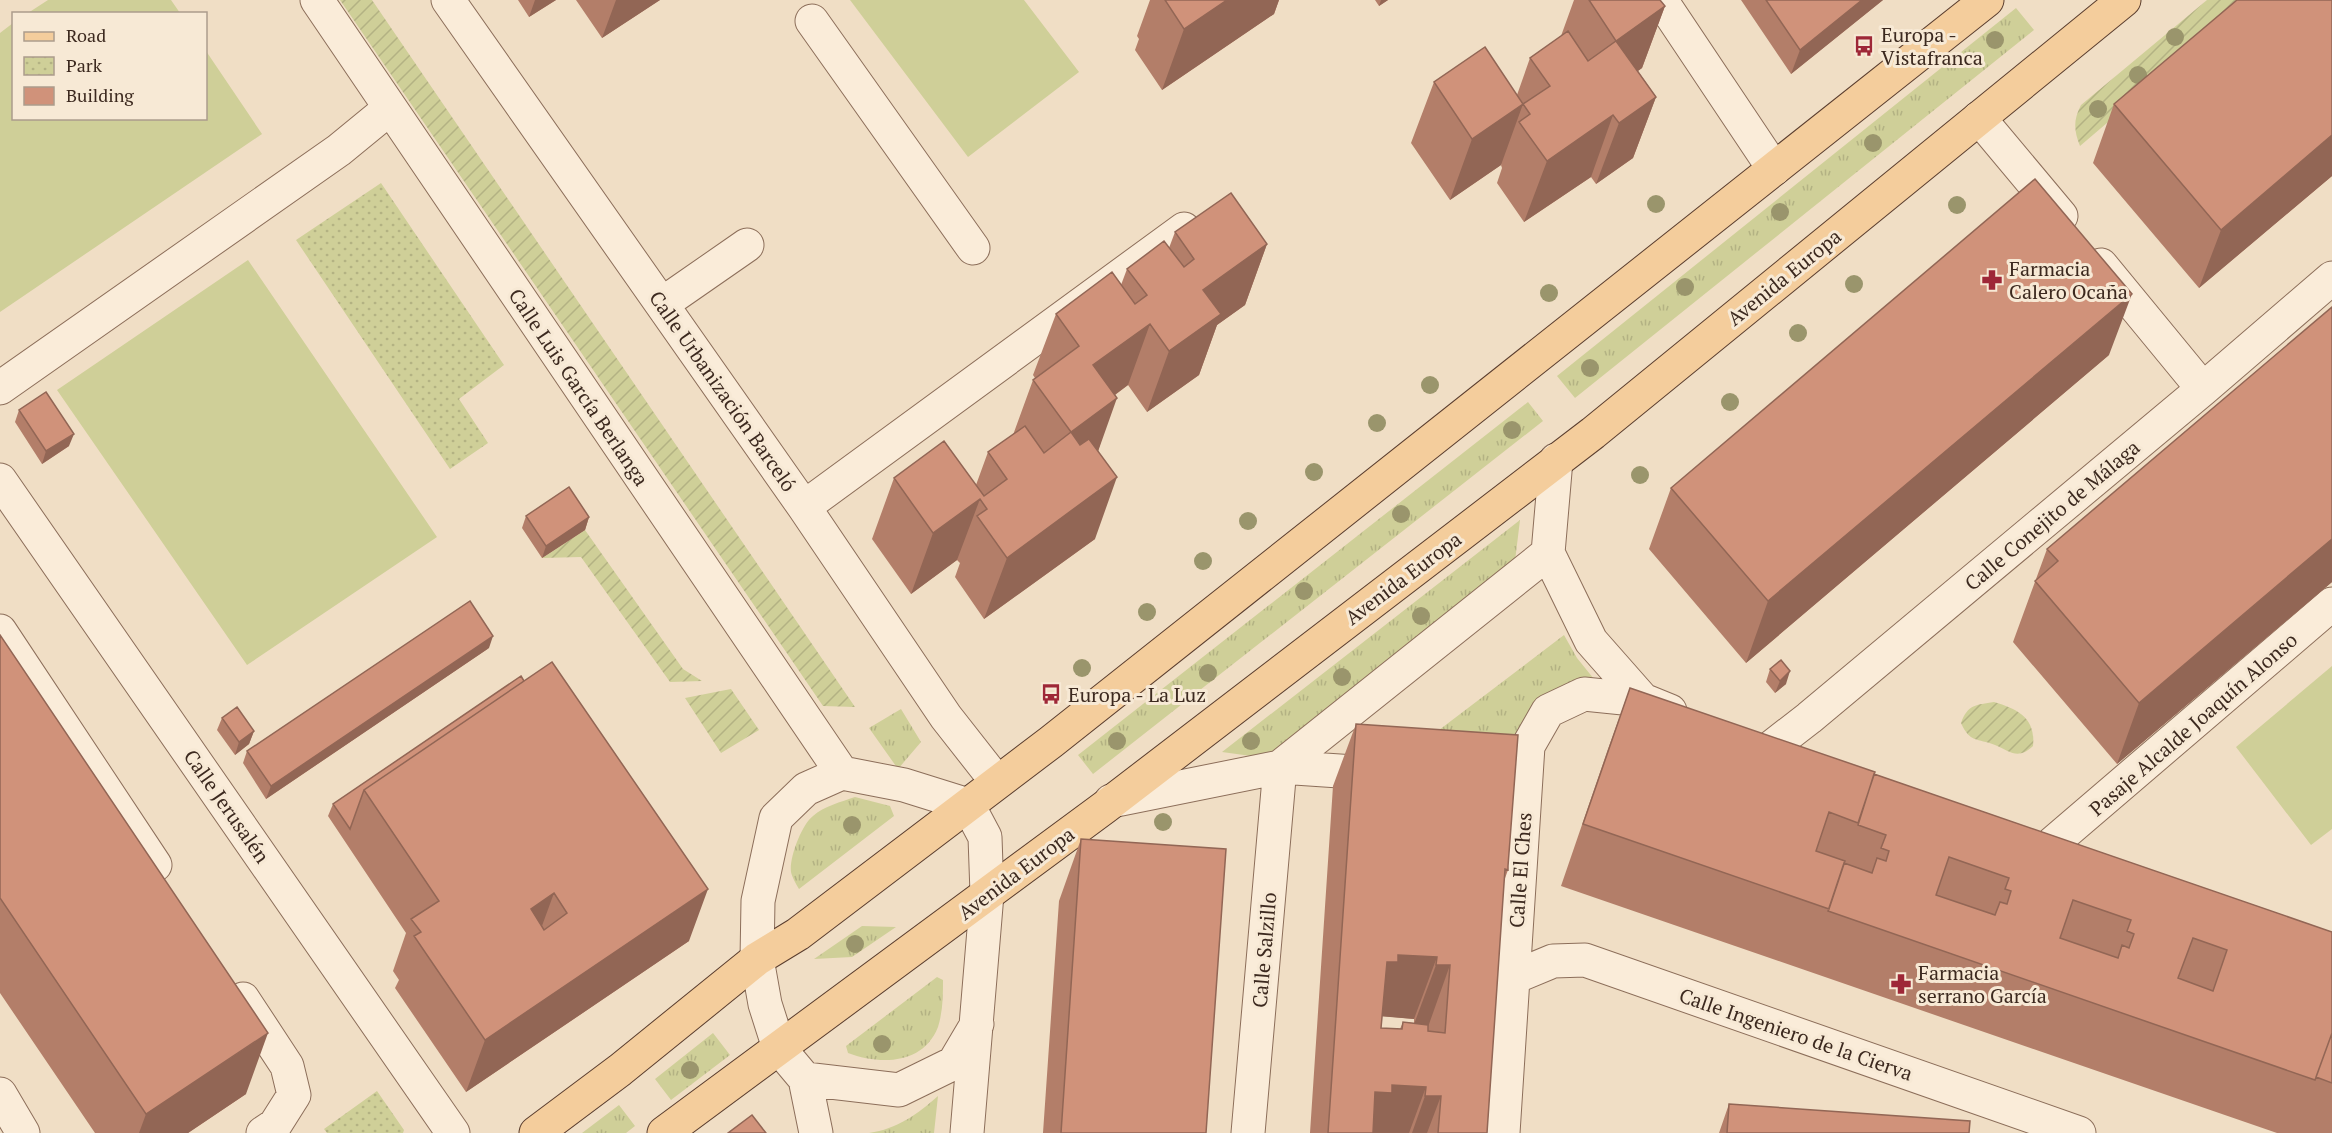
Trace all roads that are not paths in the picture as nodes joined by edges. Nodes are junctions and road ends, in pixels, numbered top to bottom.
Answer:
1 (317, 0) edge
2 (448, 0) edge
3 (1661, 0) edge
4 (2124, 0) edge
5 (1982, 2) edge
6 (812, 21) dead end
7 (389, 109) junction
8 (1979, 118) junction
9 (1774, 169) junction
10 (1185, 229) edge
11 (747, 245) dead end
12 (973, 248) dead end
13 (2332, 278) edge
14 (662, 304) junction
15 (0, 388) edge
16 (2203, 389) junction
17 (1556, 460) junction
18 (0, 480) edge
19 (804, 507) junction
20 (1548, 553) junction
21 (2332, 604) edge
22 (0, 631) edge
23 (1643, 700) junction
24 (1696, 720) edge
25 (1738, 736) edge
26 (1769, 749) junction
27 (1803, 760) edge
28 (1280, 767) junction
29 (842, 773) junction
30 (1408, 776) edge
31 (997, 782) junction
32 (1491, 782) edge
33 (1525, 784) junction
34 (1111, 801) junction
35 (968, 805) junction
36 (2087, 855) edge
37 (170, 888) edge
38 (987, 894) junction
39 (757, 959) junction
40 (228, 977) edge
41 (1512, 978) junction
42 (977, 1024) junction
43 (779, 1048) junction
44 (805, 1079) junction
45 (0, 1094) edge
46 (23, 1133) edge
47 (263, 1133) edge
48 (453, 1133) edge
49 (536, 1133) edge
50 (664, 1133) edge
51 (816, 1133) edge
52 (967, 1133) edge
53 (1248, 1133) edge
54 (1503, 1133) edge
55 (2079, 1133) edge

1 - 7 street, Calle Luis García Berlanga
2 - 14 street, Calle Urbanización Barceló
3 - 9 street
4 - 8 main road, Avenida Europa
5 - 9 main road
6 - 12 street
7 - 15 street
7 - 29 street, Calle Luis García Berlanga
8 - 16 street
8 - 17 main road, Avenida Europa
9 - 31 main road
10 - 19 street
11 - 14 street
13 - 16 street, Calle Conejito de Málaga
14 - 19 street, Calle Urbanización Barceló
16 - 26 street, Calle Conejito de Málaga
17 - 20 street
17 - 34 main road, Avenida Europa
18 - 48 street, Calle Jerusalén
19 - 31 street, Calle Urbanización Barceló
20 - 23 street
20 - 28 street
21 - 36 street, Pasaje Alcalde Joaquín Alonso
22 - 37 street
23 - 24 street
23 - 33 street, Calle El Ches
25 - 26 street
26 - 27 street
28 - 30 street
28 - 34 street
28 - 53 street, Calle Salzillo
29 - 35 street
29 - 39 street
31 - 35 main road
32 - 33 street
33 - 41 street, Calle El Ches
34 - 38 main road, Avenida Europa
35 - 38 street
35 - 39 main road
38 - 42 street
38 - 43 main road, Avenida Europa
39 - 43 street
39 - 49 main road
40 - 47 street
41 - 54 street, Calle El Ches
41 - 55 street, Calle Ingeniero de la Cierva
42 - 44 street
42 - 52 street
43 - 44 street
43 - 50 main road, Avenida Europa
44 - 51 street
45 - 46 street

